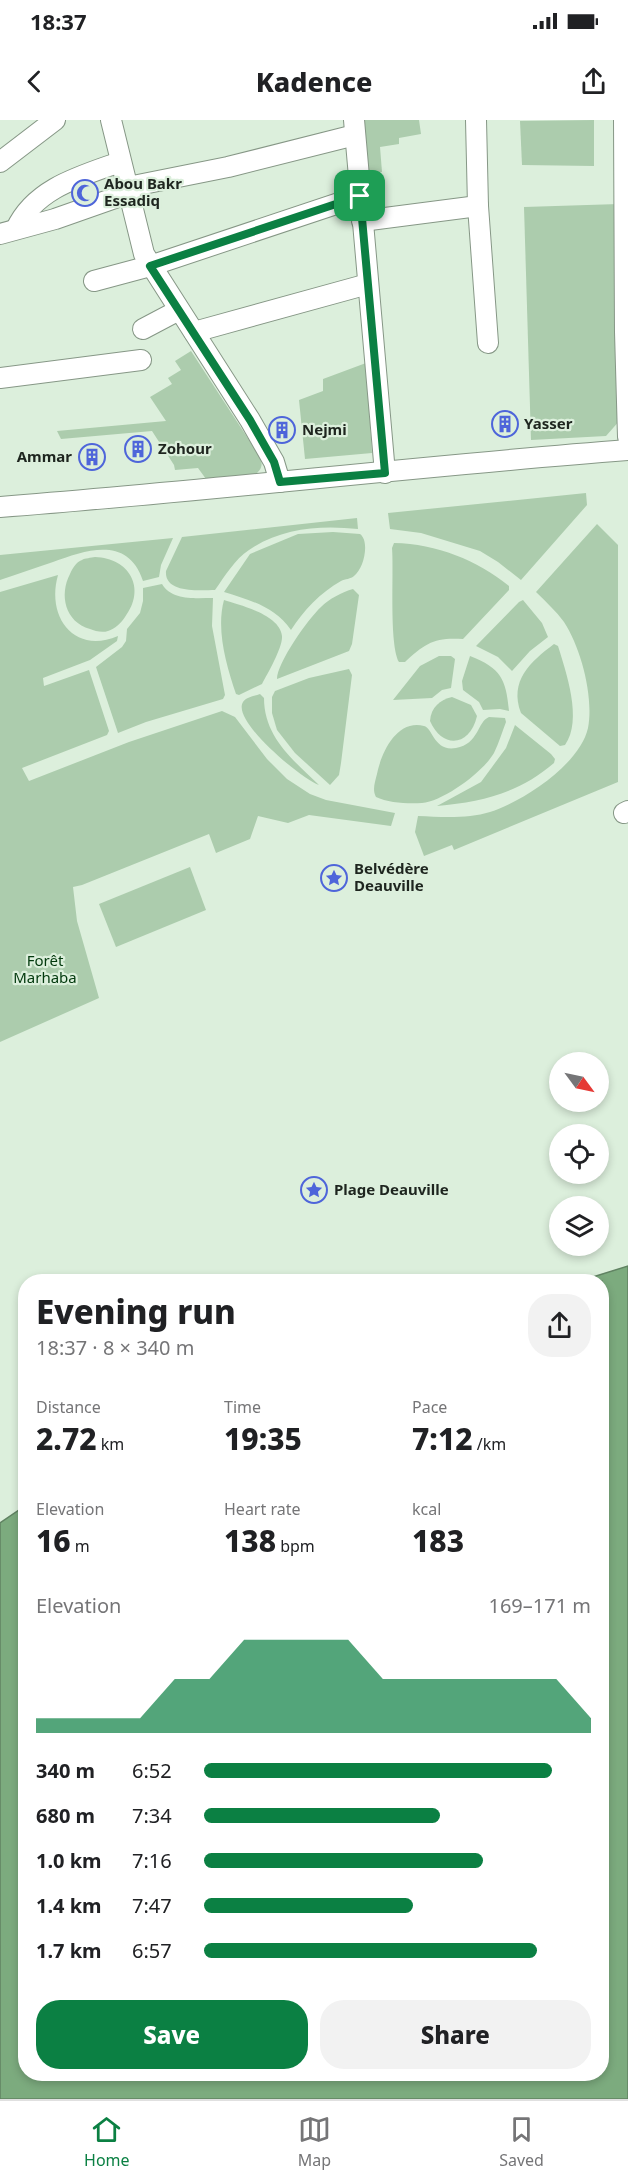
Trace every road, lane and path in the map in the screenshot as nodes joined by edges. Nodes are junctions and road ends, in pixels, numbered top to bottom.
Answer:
1 (55, 120) edge
2 (111, 120) edge
3 (476, 120) edge
4 (625, 126) edge
5 (355, 128) edge
6 (0, 162) edge
7 (120, 162) junction
8 (627, 178) edge
9 (128, 190) junction
10 (360, 196) junction
11 (478, 206) junction
12 (362, 221) junction
13 (8, 232) edge
14 (150, 266) junction
15 (94, 281) dead end
16 (368, 284) junction
17 (179, 310) junction
18 (143, 329) dead end
19 (194, 332) junction
20 (488, 343) dead end
21 (141, 360) dead end
22 (0, 378) edge
23 (628, 437) edge
24 (628, 450) edge
25 (385, 473) junction
26 (280, 482) junction
27 (0, 507) edge

1 - 6 street
2 - 7 street
3 - 11 street
4 - 8 street
5 - 9 street
5 - 10 street
7 - 9 street
7 - 13 street
8 - 23 street
9 - 13 street
9 - 14 street
10 - 12 street
10 - 14 street
11 - 12 street
11 - 20 street
12 - 16 street
14 - 15 street
14 - 17 street
16 - 19 street
16 - 25 street
17 - 18 street
17 - 19 street
19 - 26 street
21 - 22 street
24 - 25 street
25 - 26 street
26 - 27 street

